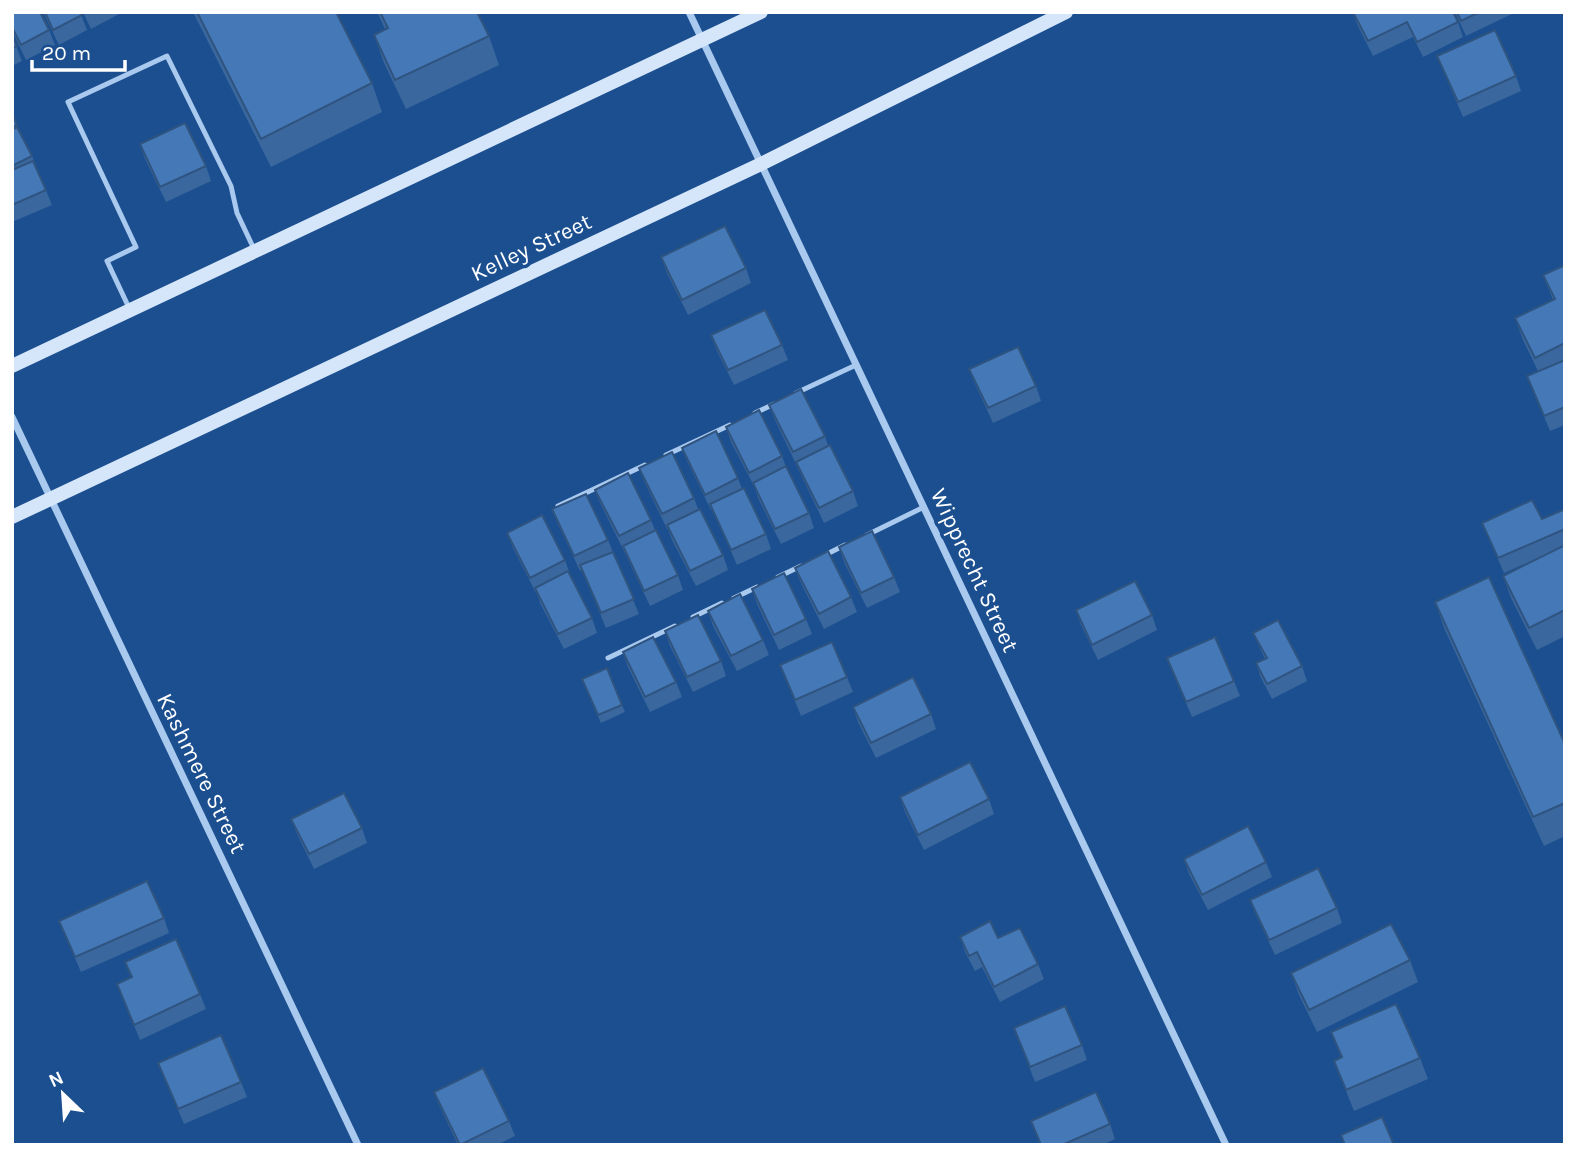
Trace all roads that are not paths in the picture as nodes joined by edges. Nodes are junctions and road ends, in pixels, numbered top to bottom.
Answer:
1 (689, 12) edge
2 (761, 12) edge
3 (1066, 12) edge
4 (702, 40) junction
5 (761, 164) junction
6 (255, 251) junction
7 (130, 310) junction
8 (856, 365) junction
9 (12, 366) edge
10 (794, 394) edge
11 (782, 400) edge
12 (12, 417) edge
13 (744, 418) edge
14 (732, 424) edge
15 (50, 499) junction
16 (558, 506) edge
17 (924, 508) junction
18 (12, 517) edge
19 (863, 536) edge
20 (851, 542) edge
21 (815, 559) edge
22 (802, 565) edge
23 (608, 658) dead end
24 (358, 1145) edge
25 (1226, 1145) edge

1 - 4 street, Wipprecht Street
2 - 4 main road
3 - 5 main road, Kelley Street
4 - 5 street, Wipprecht Street
4 - 6 main road
5 - 8 street, Wipprecht Street
5 - 15 main road, Kelley Street
6 - 7 main road
6 - 7 lane
7 - 9 main road
8 - 10 lane
8 - 17 street, Wipprecht Street
11 - 13 lane
12 - 15 street, Kashmere Street
14 - 16 lane
15 - 18 main road, Kelley Street
15 - 24 street, Kashmere Street
17 - 19 lane
17 - 25 street, Wipprecht Street
20 - 21 lane
22 - 23 lane

